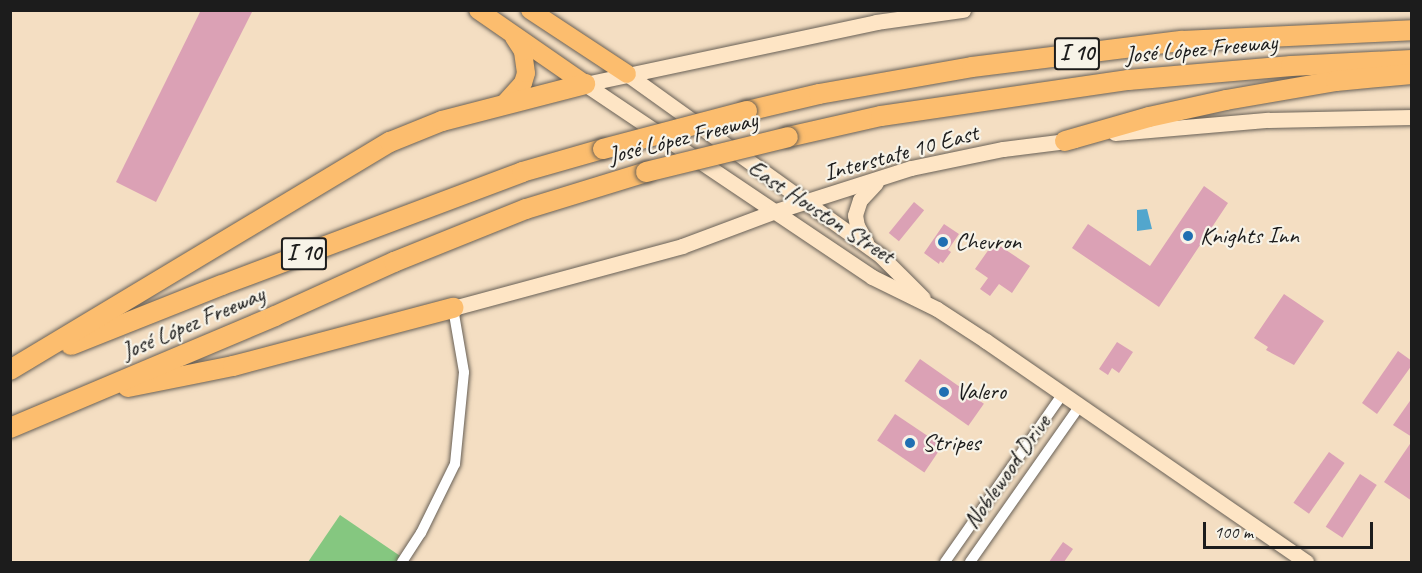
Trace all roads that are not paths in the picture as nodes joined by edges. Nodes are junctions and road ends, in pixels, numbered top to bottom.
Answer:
1 (478, 10) edge
2 (530, 10) edge
3 (963, 10) edge
4 (1412, 30) edge
5 (513, 35) junction
6 (1412, 60) edge
7 (627, 74) junction
8 (1412, 74) edge
9 (585, 84) junction
10 (504, 104) junction
11 (1412, 117) edge
12 (1065, 141) junction
13 (880, 180) junction
14 (808, 202) junction
15 (773, 212) junction
16 (868, 247) junction
17 (932, 306) junction
18 (453, 308) junction
19 (10, 371) edge
20 (90, 395) junction
21 (1062, 395) junction
22 (1079, 407) junction
23 (10, 428) edge
24 (402, 562) edge
25 (945, 562) edge
26 (970, 562) edge
27 (1306, 562) edge

1 - 5 main road, East Houston Street
2 - 7 main road, East Houston Street
3 - 7 main road
4 - 19 highway, José López Freeway / I 10, bridge
5 - 9 main road, East Houston Street
5 - 10 main road
6 - 20 highway, José López Freeway / I 10, bridge
7 - 9 main road
7 - 14 main road, East Houston Street
8 - 12 highway
9 - 10 highway
9 - 15 main road, East Houston Street
10 - 19 highway
11 - 12 main road, Interstate 10 East
12 - 13 main road, Interstate 10 East
13 - 14 main road, Interstate 10 East
13 - 16 main road
14 - 15 main road, Interstate 10 East
14 - 16 main road, East Houston Street
15 - 17 main road, East Houston Street
15 - 18 main road, Interstate 10 East
16 - 17 main road, East Houston Street
17 - 21 main road, East Houston Street
18 - 20 highway
18 - 24 street
20 - 23 highway, José López Freeway / I 10
21 - 22 main road, East Houston Street
21 - 25 street, Noblewood Drive
22 - 26 street, Noblewood Drive
22 - 27 main road, East Houston Street

